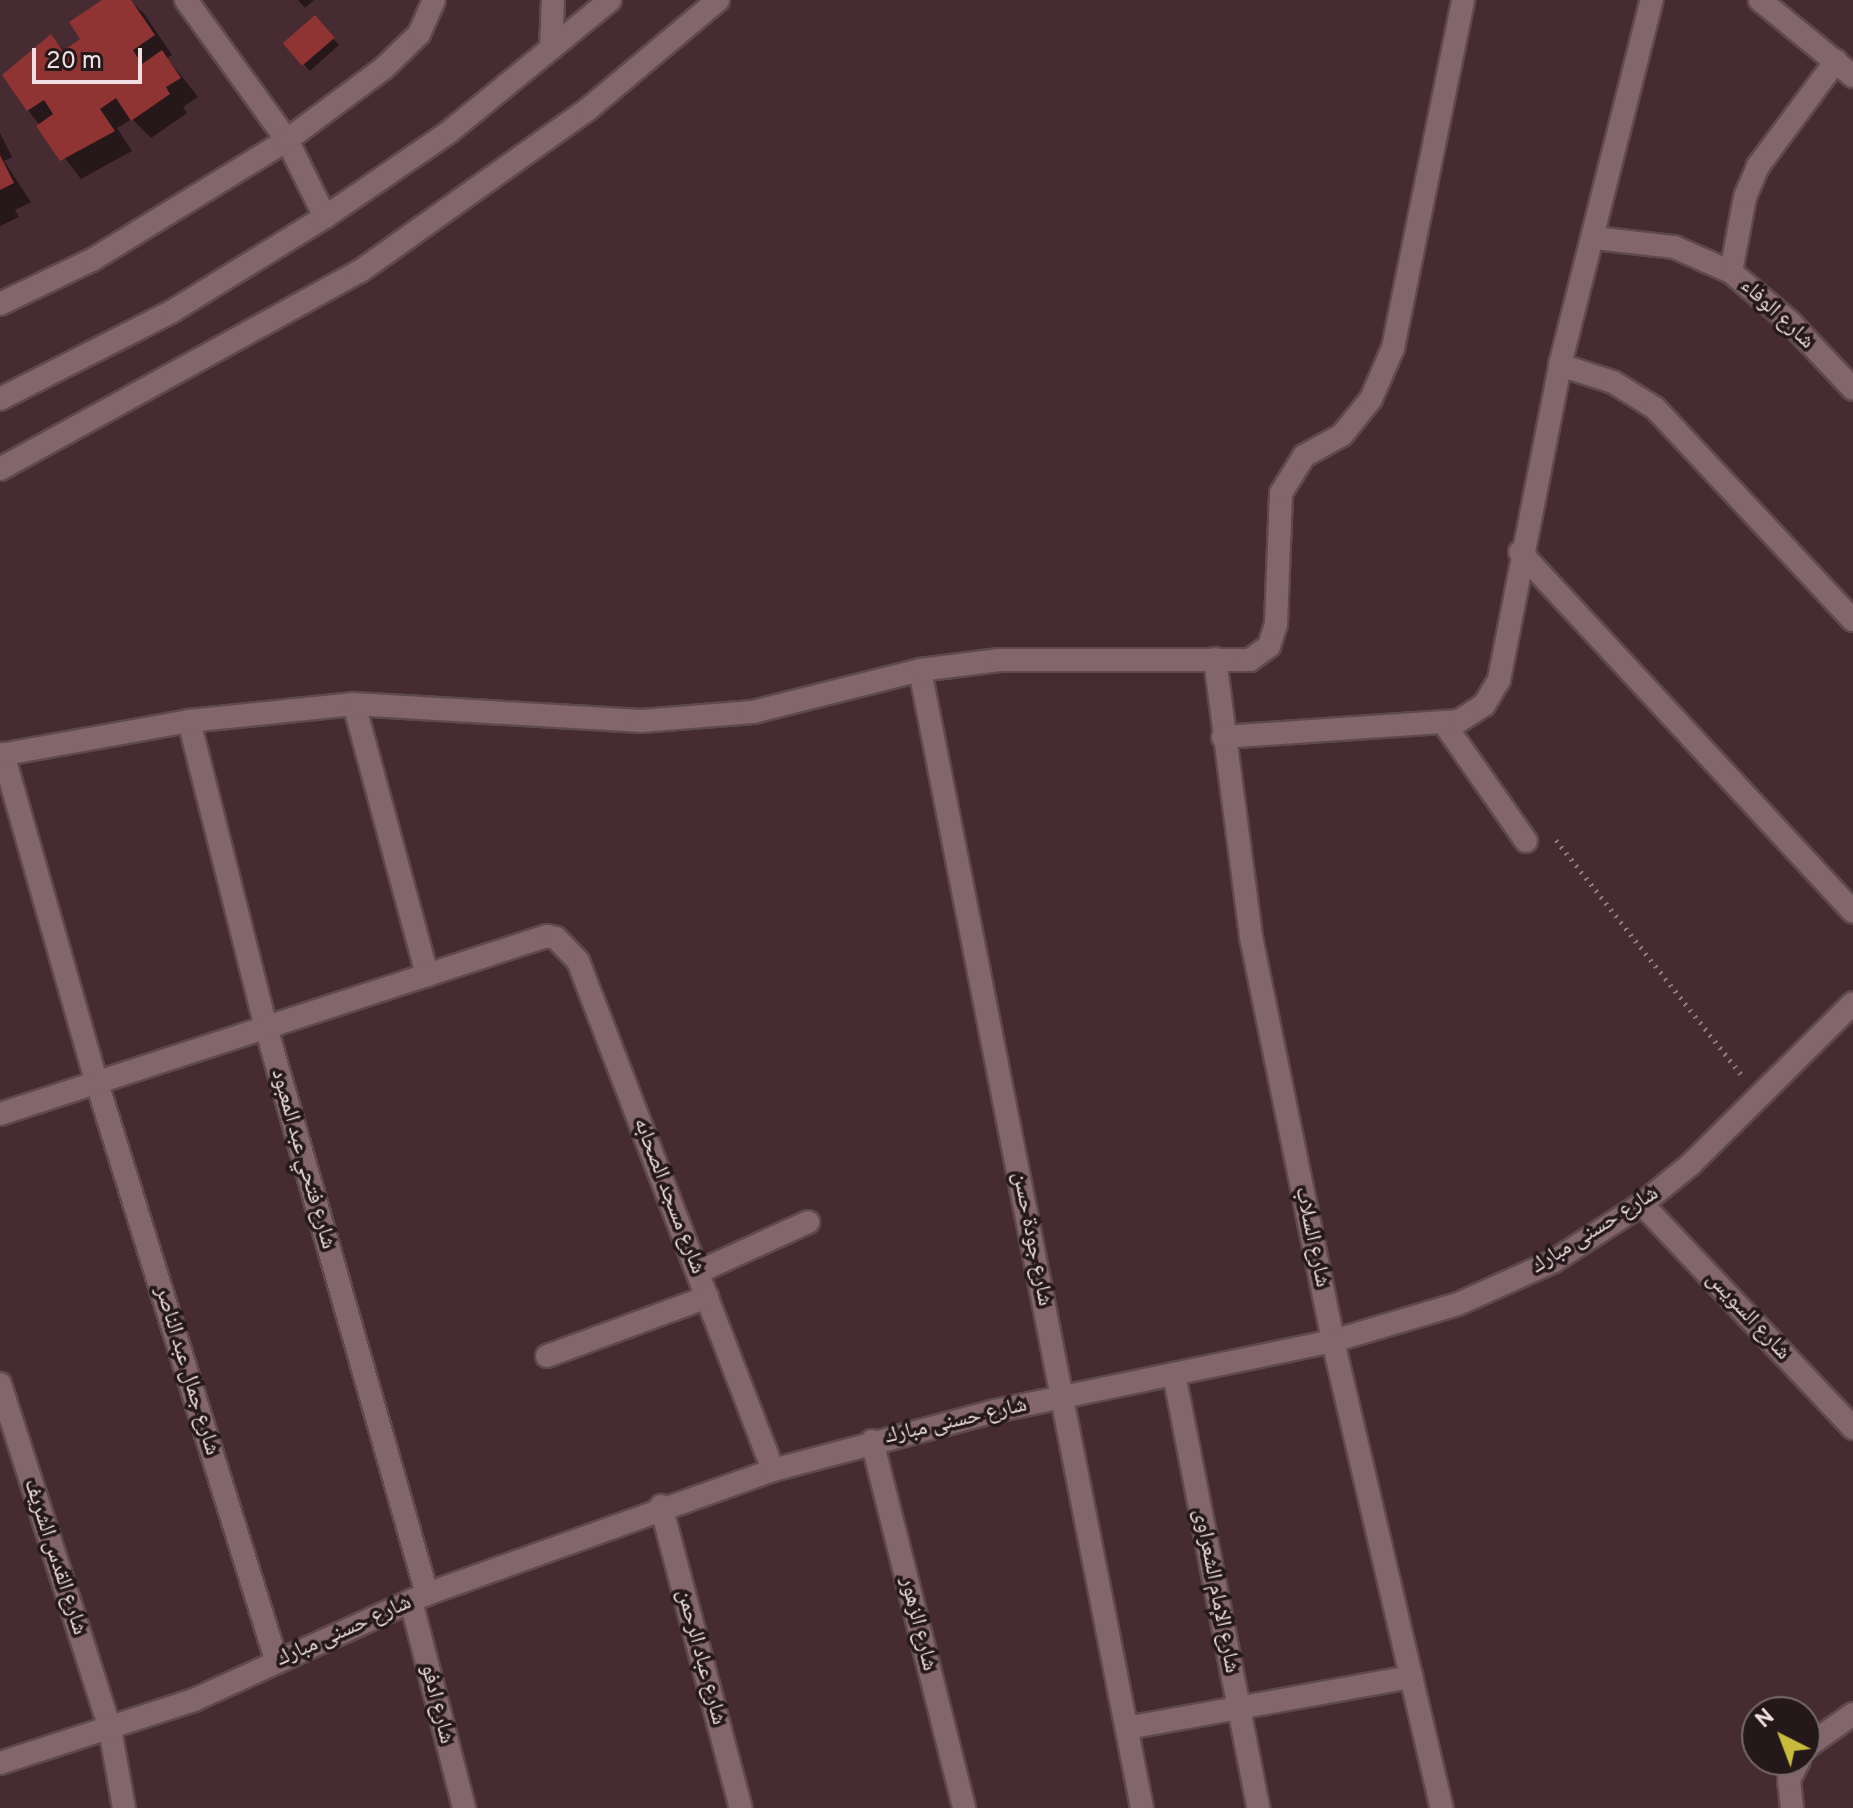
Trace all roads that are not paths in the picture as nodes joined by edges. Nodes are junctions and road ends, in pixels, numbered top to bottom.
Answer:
1 (186, 0) edge
2 (434, 0) edge
3 (553, 0) edge
4 (610, 0) edge
5 (718, 0) edge
6 (1463, 0) edge
7 (1652, 0) edge
8 (1760, 0) edge
9 (551, 49) junction
10 (1836, 61) junction
11 (1853, 76) edge
12 (287, 140) junction
13 (325, 217) junction
14 (1595, 238) junction
15 (1731, 272) junction
16 (0, 304) edge
17 (1560, 365) junction
18 (1853, 389) edge
19 (0, 399) edge
20 (0, 469) edge
21 (1520, 552) junction
22 (1853, 620) edge
23 (1215, 659) junction
24 (920, 670) junction
25 (354, 704) junction
26 (189, 721) junction
27 (1443, 722) junction
28 (1223, 737) junction
29 (2, 754) edge
30 (1526, 841) road end
31 (1853, 911) edge
32 (427, 975) junction
33 (1853, 1003) edge
34 (266, 1027) junction
35 (97, 1083) junction
36 (0, 1114) edge
37 (1642, 1204) junction
38 (808, 1222) dead end
39 (698, 1272) junction
40 (707, 1297) junction
41 (1333, 1341) junction
42 (547, 1356) dead end
43 (1174, 1374) junction
44 (0, 1384) edge
45 (1064, 1397) junction
46 (1853, 1428) edge
47 (8, 1438) edge
48 (872, 1441) junction
49 (773, 1470) junction
50 (661, 1506) junction
51 (419, 1597) junction
52 (276, 1660) junction
53 (1411, 1677) junction
54 (1239, 1707) junction
55 (1853, 1714) edge
56 (1127, 1728) junction
57 (110, 1729) junction
58 (1821, 1737) edge
59 (0, 1763) edge
60 (1791, 1776) edge
61 (124, 1808) edge
62 (464, 1808) edge
63 (741, 1808) edge
64 (964, 1808) edge
65 (1142, 1808) edge
66 (1258, 1808) edge
67 (1442, 1808) edge
68 (1792, 1808) edge

1 - 12 street
2 - 12 street
3 - 9 street
4 - 9 street
5 - 20 street
6 - 23 street
7 - 14 street
8 - 10 street
9 - 13 street
10 - 11 street
10 - 15 street
12 - 13 street
12 - 16 street
13 - 19 street
14 - 15 street, شارع الوفاء
14 - 17 street
15 - 18 street, شارع الوفاء
17 - 21 street
17 - 22 street
21 - 27 street
21 - 31 street
23 - 24 street
23 - 28 street, شارع السلاب
24 - 25 street
24 - 45 street, شارع جودة حسن
25 - 26 street
25 - 32 street
26 - 29 street
26 - 34 street, شارع فتحي عبد المعبود
27 - 28 street
27 - 30 street
28 - 41 street, شارع السلاب
29 - 35 street, شارع جمال عبد الناصر
32 - 34 street
32 - 39 street, شارع مسجد الصحابه
33 - 37 street, شارع حسنى مبارك
34 - 35 street
34 - 51 street, شارع فتحي عبد المعبود
35 - 36 street
35 - 52 street, شارع جمال عبد الناصر
37 - 41 street, شارع حسنى مبارك
37 - 46 street, شارع السويس
38 - 39 street
39 - 40 street, شارع مسجد الصحابه
40 - 42 street
40 - 49 street, شارع مسجد الصحابه
41 - 43 street, شارع حسنى مبارك
41 - 53 street, شارع السلاب
43 - 45 street, شارع حسنى مبارك
43 - 54 street, شارع الإمام الشعراوى
44 - 47 street, شارع القدس الشريف
45 - 48 street, شارع حسنى مبارك
45 - 56 street, شارع جودة حسن
47 - 57 street, شارع القدس الشريف
48 - 49 street, شارع حسنى مبارك
48 - 64 street, شارع الزهور
49 - 50 street, شارع حسنى مبارك
50 - 51 street, شارع حسنى مبارك
50 - 63 street, شارع عباد الرحمن
51 - 52 street, شارع حسنى مبارك
51 - 62 street, شارع ادفو
52 - 57 street, شارع حسنى مبارك
53 - 54 street
53 - 67 street, شارع السلاب
54 - 56 street
54 - 66 street, شارع الإمام الشعراوى
55 - 58 street
56 - 65 street, شارع جودة حسن
57 - 59 street, شارع حسنى مبارك
57 - 61 street, شارع القدس الشريف
60 - 68 street

